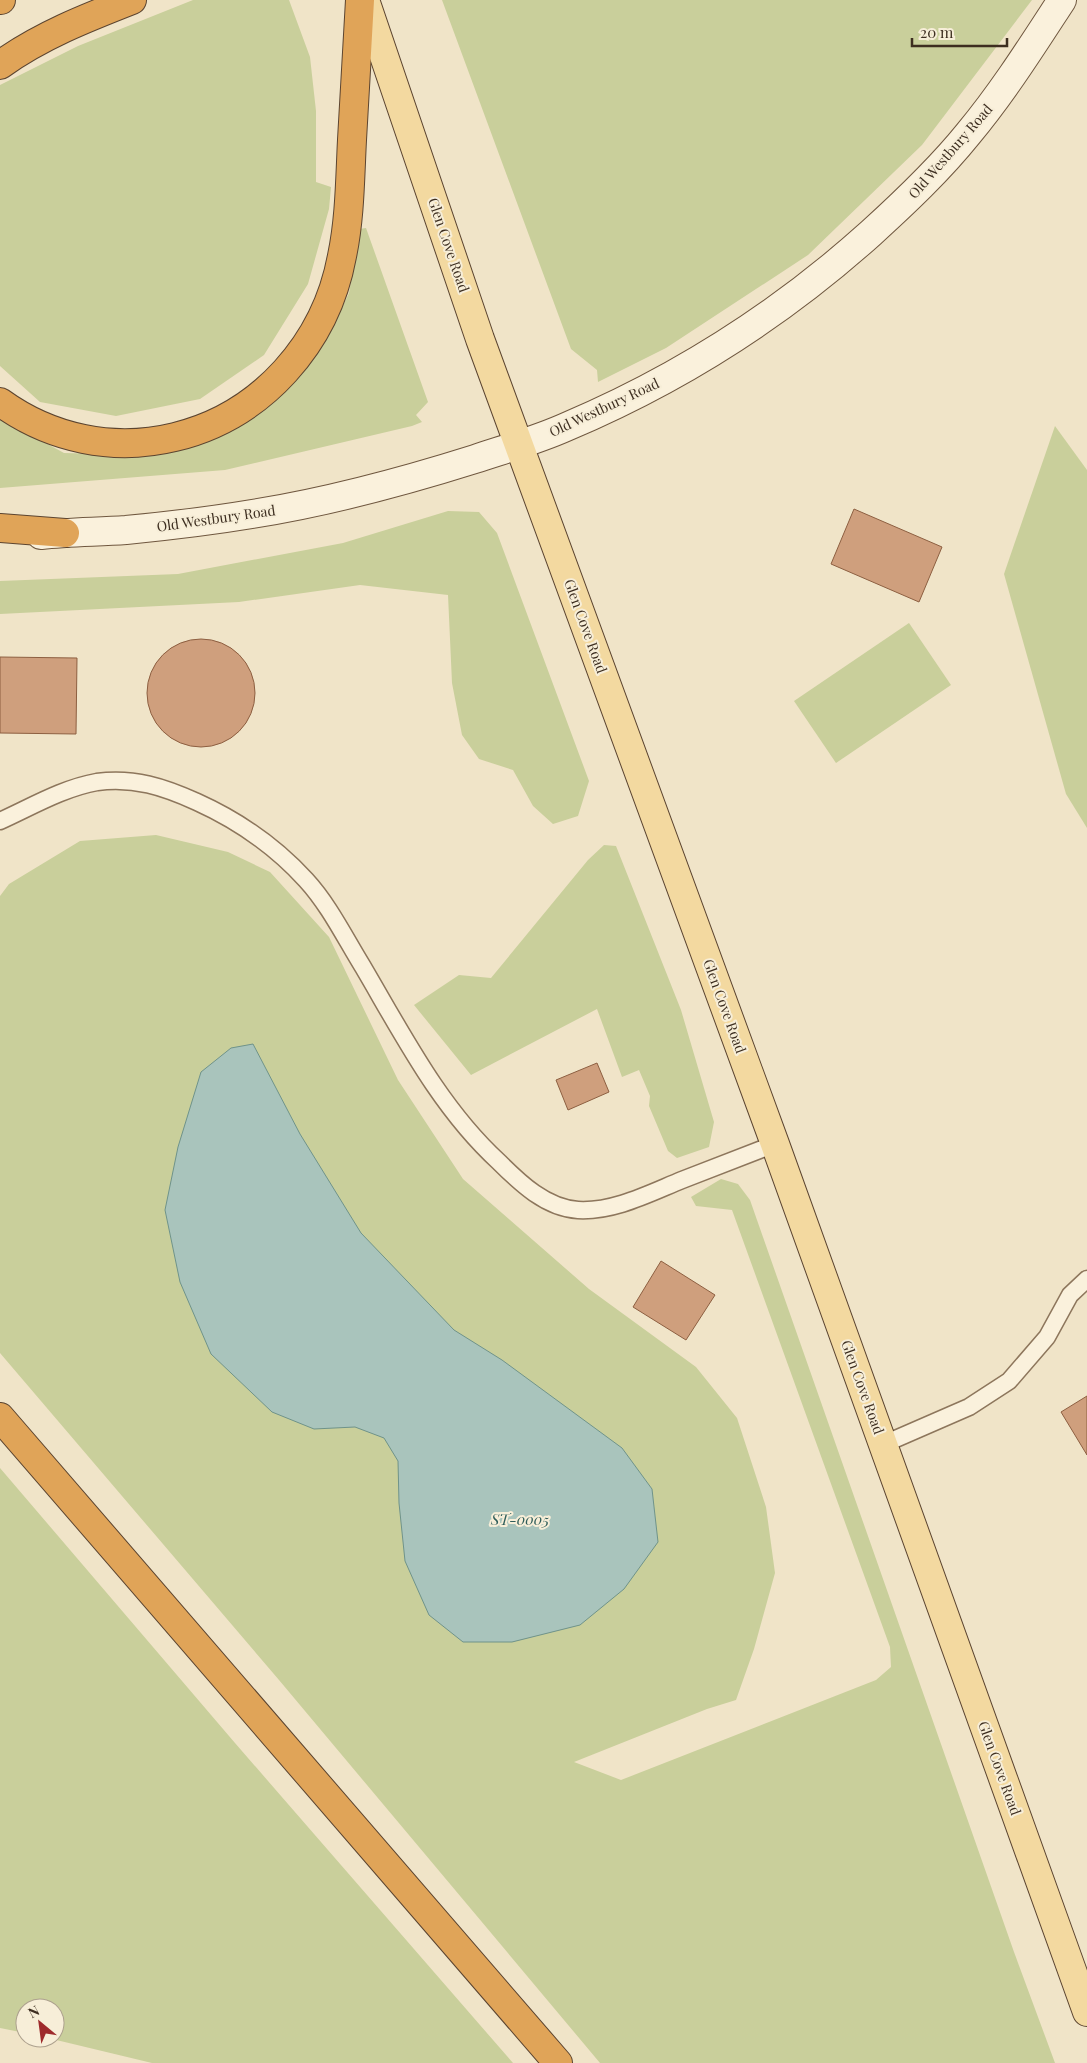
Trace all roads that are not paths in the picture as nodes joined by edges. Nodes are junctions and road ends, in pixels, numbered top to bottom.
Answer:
1 (132, 0) edge
2 (360, 0) edge
3 (365, 0) edge
4 (1062, 0) edge
5 (0, 65) edge
6 (0, 402) edge
7 (519, 445) junction
8 (0, 528) edge
9 (65, 533) junction
10 (0, 540) edge
11 (0, 821) edge
12 (775, 1144) junction
13 (1087, 1279) edge
14 (0, 1417) edge
15 (884, 1444) junction
16 (1087, 2012) edge
17 (558, 2063) edge

1 - 5 highway
2 - 6 highway
3 - 7 main road, Glen Cove Road
4 - 7 main road, Old Westbury Road
7 - 9 main road, Old Westbury Road
7 - 12 main road, Glen Cove Road
8 - 9 highway
9 - 10 main road, Old Westbury Road
11 - 12 lane
12 - 15 main road, Glen Cove Road
13 - 15 lane
14 - 17 highway
15 - 16 main road, Glen Cove Road

